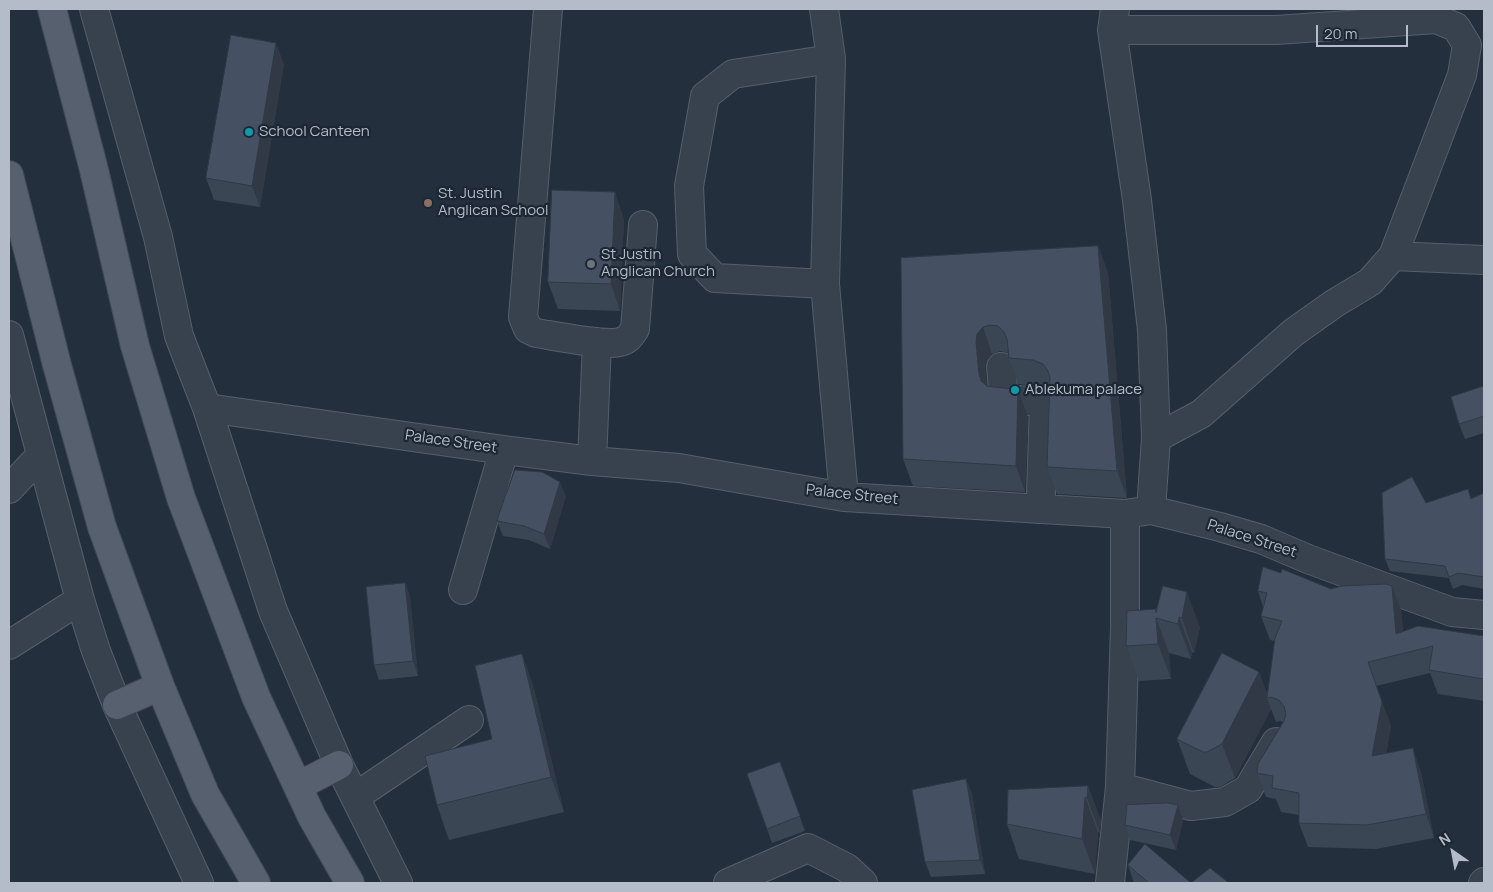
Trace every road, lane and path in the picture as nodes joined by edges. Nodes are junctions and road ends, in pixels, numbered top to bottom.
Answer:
1 (52, 9) edge
2 (94, 9) edge
3 (548, 9) edge
4 (824, 9) edge
5 (1114, 19) edge
6 (1467, 45) junction
7 (831, 59) junction
8 (1484, 69) edge
9 (9, 175) edge
10 (643, 225) dead end
11 (1393, 256) junction
12 (1484, 260) edge
13 (825, 284) junction
14 (9, 334) edge
15 (597, 342) junction
16 (1001, 366) dead end
17 (207, 408) junction
18 (1156, 438) junction
19 (504, 450) junction
20 (41, 455) junction
21 (592, 461) junction
22 (9, 489) edge
23 (844, 497) junction
24 (1038, 509) junction
25 (1138, 512) junction
26 (463, 590) dead end
27 (80, 600) junction
28 (1484, 616) edge
29 (9, 645) edge
30 (160, 686) junction
31 (118, 705) junction
32 (470, 720) dead end
33 (1279, 737) edge
34 (339, 765) junction
35 (298, 786) junction
36 (1120, 787) junction
37 (355, 797) junction
38 (199, 883) edge
39 (256, 883) edge
40 (350, 883) edge
41 (398, 883) edge
42 (728, 883) edge
43 (863, 883) edge
44 (1110, 883) edge

1 - 35 main road
2 - 17 street
3 - 15 street
4 - 7 street
5 - 6 street
5 - 18 street
6 - 8 street
6 - 11 street
7 - 13 street
7 - 13 street
9 - 30 main road
10 - 15 street
11 - 12 street
11 - 18 street
13 - 23 street
14 - 20 street
15 - 21 street
16 - 24 street
17 - 19 street, Palace Street
17 - 34 street
18 - 25 street
19 - 21 street, Palace Street
19 - 26 street
20 - 22 street
20 - 27 street
21 - 23 street, Palace Street
23 - 24 street, Palace Street
24 - 25 street, Palace Street
25 - 28 street, Palace Street
25 - 36 street
27 - 29 street
27 - 31 street
30 - 31 main road
30 - 39 main road
31 - 38 street
32 - 37 street
33 - 36 street
34 - 35 main road
34 - 37 street
35 - 40 main road
36 - 44 street
37 - 41 street
42 - 43 street

